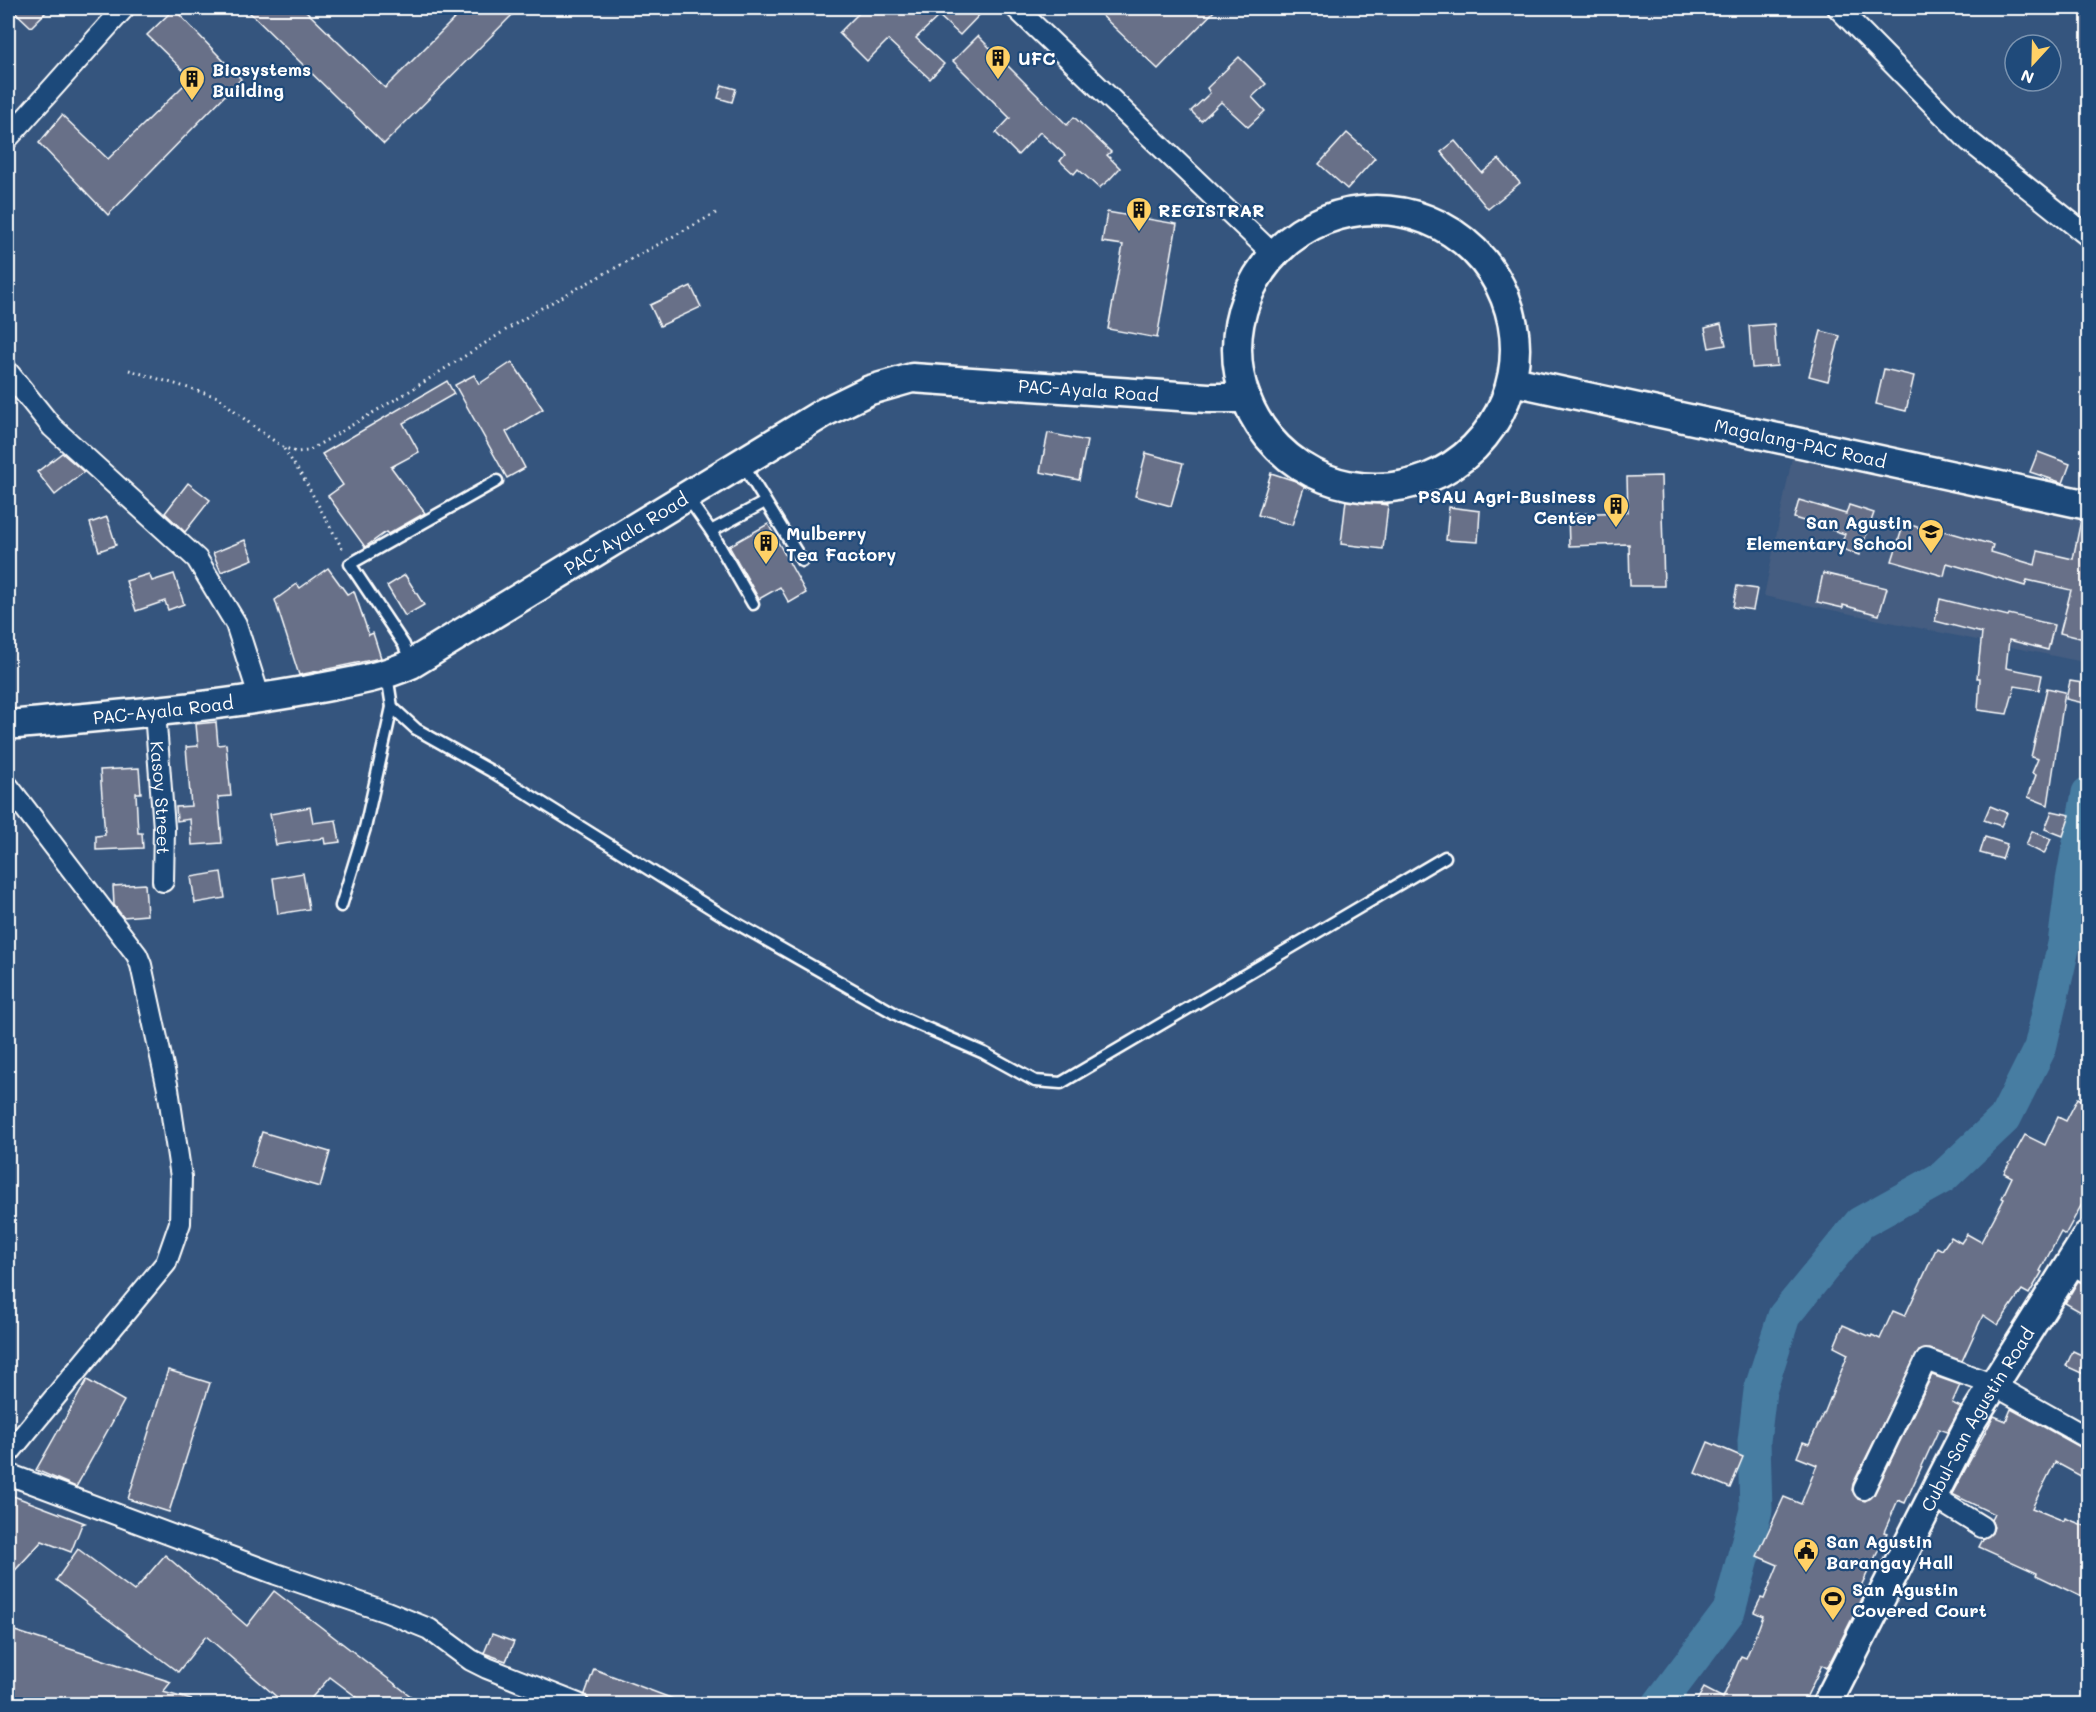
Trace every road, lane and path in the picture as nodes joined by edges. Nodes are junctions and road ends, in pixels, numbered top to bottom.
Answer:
1 (124, 8) edge
2 (1016, 8) edge
3 (1838, 8) edge
4 (8, 138) edge
5 (716, 213) dead end
6 (2088, 236) edge
7 (1273, 255) junction
8 (129, 370) dead end
9 (8, 372) edge
10 (1513, 381) junction
11 (1245, 398) junction
12 (283, 447) junction
13 (742, 463) junction
14 (497, 481) dead end
15 (687, 496) junction
16 (765, 502) junction
17 (2088, 505) edge
18 (711, 531) junction
19 (802, 561) dead end
20 (350, 564) junction
21 (753, 604) dead end
22 (399, 669) junction
23 (260, 699) junction
24 (392, 707) junction
25 (155, 712) junction
26 (8, 725) edge
27 (8, 786) edge
28 (1445, 857) dead end
29 (163, 881) dead end
30 (341, 906) dead end
31 (2088, 1234) edge
32 (2079, 1268) edge
33 (1994, 1385) junction
34 (2088, 1438) edge
35 (8, 1454) edge
36 (8, 1474) edge
37 (1864, 1489) dead end
38 (1932, 1496) junction
39 (1982, 1527) dead end
40 (578, 1704) edge
41 (1827, 1704) edge

1 - 4 street
2 - 7 street
3 - 6 street
5 - 12 path
7 - 10 street
7 - 11 street
8 - 12 path
9 - 23 street
10 - 11 street
10 - 17 street, Magalang-PAC Road
11 - 13 street, PAC-Ayala Road
12 - 20 path
13 - 15 street, PAC-Ayala Road
13 - 16 lane
14 - 20 lane
15 - 18 lane
15 - 22 street, PAC-Ayala Road
16 - 18 lane
16 - 19 lane
18 - 21 lane
20 - 22 lane
22 - 23 street, PAC-Ayala Road
22 - 24 lane
23 - 25 street, PAC-Ayala Road
24 - 28 lane
24 - 30 lane
25 - 26 street, PAC-Ayala Road
25 - 29 street, Kasoy Street
27 - 35 street
31 - 32 street, Cubul-San Agustin Road
32 - 33 street, Cubul-San Agustin Road
33 - 34 street
33 - 37 street
33 - 38 street, Cubul-San Agustin Road
36 - 40 street
38 - 39 street
38 - 41 street, Cubul-San Agustin Road

